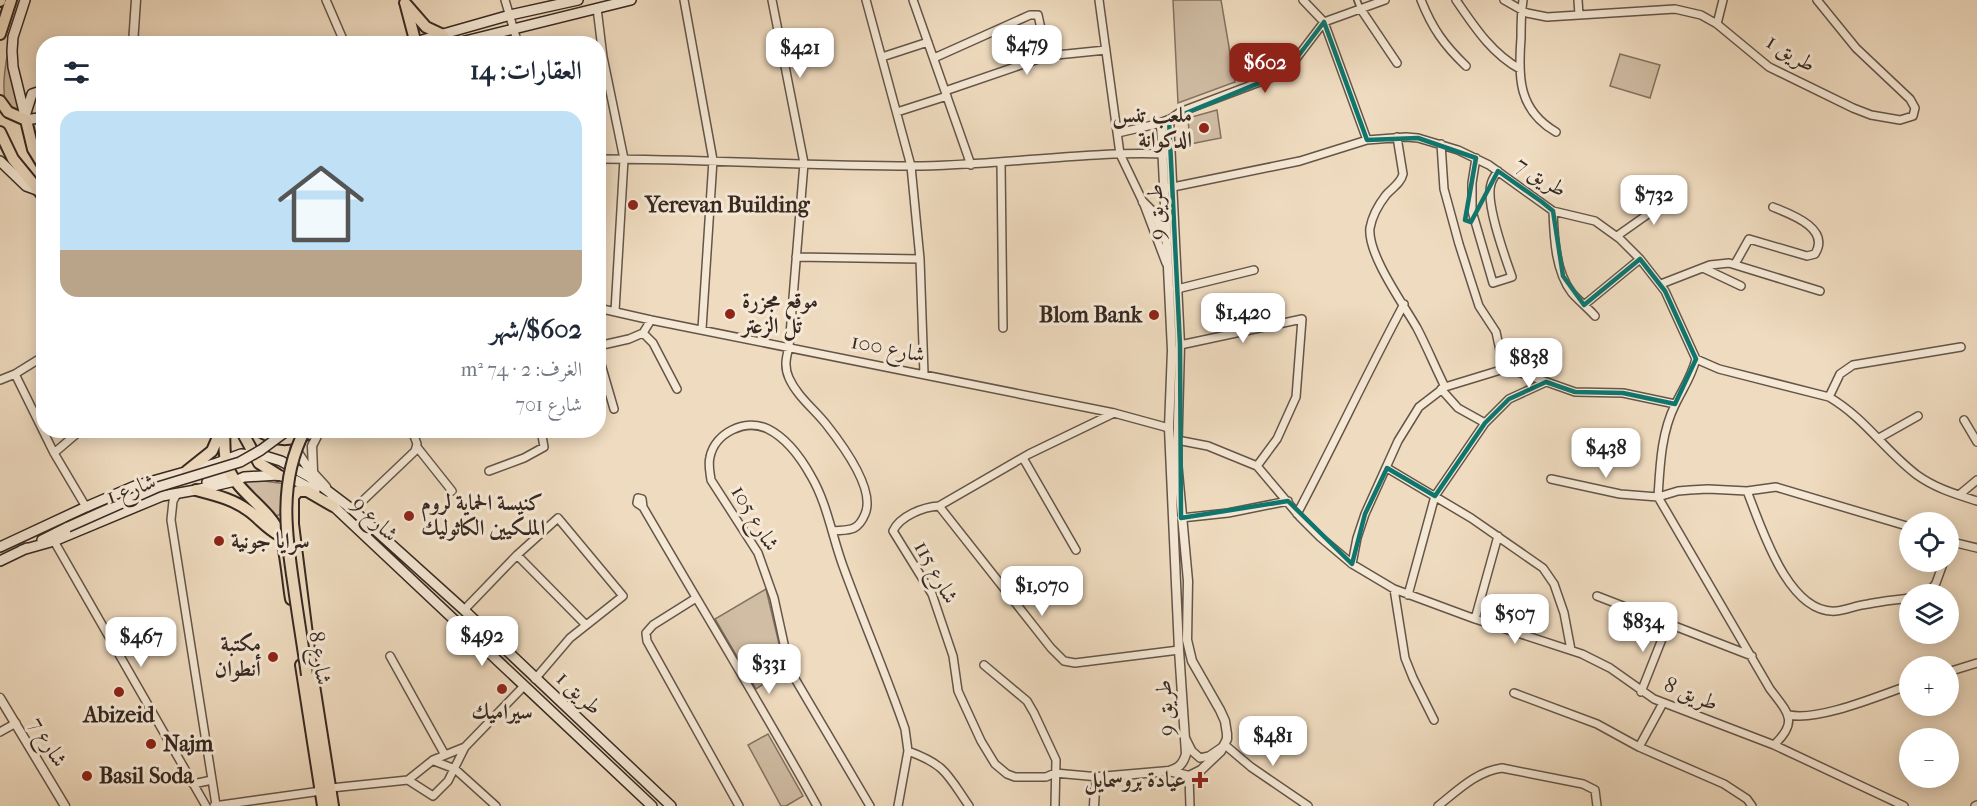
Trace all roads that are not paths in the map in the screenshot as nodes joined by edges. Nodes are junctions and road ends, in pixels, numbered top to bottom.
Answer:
1 (11, 0) edge
2 (25, 0) edge
3 (136, 0) edge
4 (326, 0) edge
5 (505, 0) edge
6 (578, 0) edge
7 (631, 0) edge
8 (684, 0) edge
9 (772, 0) edge
10 (866, 0) edge
11 (913, 0) edge
12 (1099, 0) edge
13 (1303, 0) edge
14 (1357, 0) edge
15 (1385, 0) edge
16 (1421, 0) edge
17 (1456, 0) edge
18 (1504, 0) edge
19 (1523, 0) edge
20 (1578, 0) edge
21 (1723, 0) edge
22 (1817, 0) edge
23 (404, 1) edge
24 (597, 8) junction
25 (1360, 8) junction
26 (1521, 11) junction
27 (510, 15) junction
28 (1579, 15) junction
29 (1324, 22) junction
30 (1717, 24) junction
31 (514, 28) junction
32 (0, 34) edge
33 (443, 35) junction
34 (134, 36) edge
35 (342, 36) edge
36 (412, 36) edge
37 (439, 36) edge
38 (484, 36) edge
39 (516, 36) edge
40 (600, 36) edge
41 (928, 42) junction
42 (1106, 50) junction
43 (1047, 56) junction
44 (882, 57) junction
45 (934, 58) junction
46 (1397, 63) dead end
47 (1466, 66) dead end
48 (1520, 69) junction
49 (606, 72) edge
50 (36, 92) edge
51 (946, 94) junction
52 (0, 101) edge
53 (897, 112) junction
54 (36, 117) edge
55 (25, 118) junction
56 (1165, 121) junction
57 (0, 132) edge
58 (1556, 132) dead end
59 (1118, 133) junction
60 (1397, 137) junction
61 (1367, 140) junction
62 (1441, 144) junction
63 (36, 152) edge
64 (1120, 154) junction
65 (1167, 154) junction
66 (1476, 158) junction
67 (606, 159) edge
68 (624, 159) junction
69 (713, 160) junction
70 (804, 163) junction
71 (1001, 163) junction
72 (971, 165) junction
73 (911, 166) junction
74 (2, 168) edge
75 (1498, 171) junction
76 (36, 188) edge
77 (1169, 188) junction
78 (36, 191) edge
79 (1675, 195) dead end
80 (1143, 202) junction
81 (1773, 207) dead end
82 (1553, 211) junction
83 (1617, 237) junction
84 (1168, 246) junction
85 (796, 257) junction
86 (920, 259) junction
87 (1640, 259) junction
88 (1735, 264) junction
89 (1703, 268) junction
90 (1169, 269) junction
91 (1254, 270) dead end
92 (1660, 284) junction
93 (1741, 286) dead end
94 (1178, 289) junction
95 (1820, 291) dead end
96 (1404, 304) junction
97 (1584, 305) junction
98 (606, 309) edge
99 (615, 311) junction
100 (1595, 316) dead end
101 (651, 320) junction
102 (1003, 328) dead end
103 (702, 329) junction
104 (643, 333) junction
105 (606, 344) edge
106 (1180, 345) junction
107 (789, 347) junction
108 (1961, 347) dead end
109 (1696, 359) junction
110 (36, 361) edge
111 (1504, 369) junction
112 (15, 374) junction
113 (924, 374) junction
114 (4, 378) edge
115 (606, 382) edge
116 (1546, 382) junction
117 (1443, 388) junction
118 (677, 389) dead end
119 (1829, 397) junction
120 (1675, 404) junction
121 (614, 409) dead end
122 (1114, 413) junction
123 (1918, 416) dead end
124 (36, 417) edge
125 (1964, 420) dead end
126 (1485, 423) junction
127 (1169, 428) junction
128 (47, 438) edge
129 (72, 438) edge
130 (218, 438) edge
131 (222, 438) edge
132 (246, 438) edge
133 (283, 438) edge
134 (292, 438) edge
135 (302, 438) edge
136 (316, 438) edge
137 (414, 438) edge
138 (542, 438) edge
139 (1879, 438) junction
140 (1177, 440) junction
141 (1977, 442) edge
142 (417, 447) junction
143 (54, 453) junction
144 (255, 454) junction
145 (1023, 458) junction
146 (222, 461) junction
147 (1257, 466) junction
148 (1387, 468) junction
149 (187, 471) junction
150 (489, 471) dead end
151 (313, 472) junction
152 (278, 475) junction
153 (1551, 479) dead end
154 (1977, 480) edge
155 (235, 481) junction
156 (327, 488) junction
157 (196, 490) junction
158 (452, 491) dead end
159 (1747, 491) junction
160 (177, 494) junction
161 (1959, 495) junction
162 (162, 496) junction
163 (1436, 496) junction
164 (1658, 497) junction
165 (1288, 501) junction
166 (1977, 501) edge
167 (939, 506) junction
168 (86, 507) junction
169 (333, 507) junction
170 (643, 507) dead end
171 (353, 510) junction
172 (1298, 514) junction
173 (1181, 518) junction
174 (293, 524) junction
175 (1899, 524) edge
176 (832, 531) junction
177 (1498, 536) junction
178 (281, 538) junction
179 (54, 542) junction
180 (1959, 544) edge
181 (0, 547) edge
182 (1977, 548) edge
183 (22, 550) junction
184 (1076, 550) dead end
185 (517, 555) junction
186 (0, 561) edge
187 (1352, 564) junction
188 (1394, 589) junction
189 (1408, 595) junction
190 (1597, 596) dead end
191 (696, 598) junction
192 (1899, 600) edge
193 (464, 610) junction
194 (1475, 618) junction
195 (585, 624) junction
196 (1668, 624) junction
197 (1179, 650) junction
198 (1571, 650) junction
199 (390, 656) dead end
200 (1752, 656) junction
201 (1977, 663) edge
202 (984, 665) dead end
203 (1959, 669) edge
204 (535, 679) junction
205 (523, 687) junction
206 (1899, 689) edge
207 (1641, 692) junction
208 (1514, 693) dead end
209 (0, 698) edge
210 (317, 702) junction
211 (1663, 704) junction
212 (1789, 714) junction
213 (1434, 720) dead end
214 (16, 723) junction
215 (0, 732) edge
216 (1184, 734) junction
217 (1225, 745) junction
218 (1774, 745) junction
219 (465, 747) junction
220 (1639, 747) junction
221 (908, 751) junction
222 (445, 755) junction
223 (433, 760) junction
224 (455, 769) junction
225 (1169, 771) junction
226 (1055, 774) junction
227 (1189, 776) junction
228 (1099, 777) junction
229 (212, 780) junction
230 (408, 780) junction
231 (193, 784) junction
232 (326, 790) junction
233 (433, 796) junction
234 (65, 806) edge
235 (206, 806) edge
236 (215, 806) edge
237 (323, 806) edge
238 (333, 806) edge
239 (434, 806) edge
240 (496, 806) edge
241 (652, 806) edge
242 (671, 806) edge
243 (739, 806) edge
244 (817, 806) edge
245 (870, 806) edge
246 (898, 806) edge
247 (969, 806) edge
248 (1055, 806) edge
249 (1094, 806) edge
250 (1190, 806) edge
251 (1308, 806) edge
252 (1437, 806) edge
253 (1597, 806) edge
254 (1752, 806) edge
255 (1904, 806) edge

1 - 32 highway
2 - 55 main road
3 - 34 street
4 - 35 street
5 - 27 street
6 - 27 main road
7 - 24 main road
8 - 69 street
9 - 70 street
10 - 44 street
11 - 41 street
12 - 42 street
13 - 29 street
14 - 25 street
15 - 25 street
16 - 47 street
17 - 48 street
18 - 26 street, طريق 1
19 - 26 street
20 - 28 street
21 - 30 street
22 - 30 street, طريق 1
23 - 33 highway
23 - 36 highway
24 - 31 main road
24 - 40 street
25 - 29 street
25 - 46 street
26 - 28 street, طريق 1
26 - 48 street
27 - 31 street
27 - 33 main road
28 - 30 street, طريق 1
29 - 56 street
29 - 61 street
31 - 38 main road
31 - 39 street
33 - 37 main road
41 - 44 street
41 - 45 street
42 - 43 street
42 - 59 street
43 - 45 street
43 - 51 street
44 - 53 street
45 - 51 street
48 - 58 street
49 - 68 street
50 - 55 main road
51 - 53 street
51 - 72 street
52 - 55 highway
53 - 73 street
54 - 55 main road
55 - 63 highway
56 - 59 street
56 - 65 street, 9 طريق
57 - 76 highway
59 - 64 street
60 - 61 street, 7 طريق
60 - 62 street, 7 طريق
60 - 96 street
61 - 77 street, 7 طريق
62 - 66 street, 7 طريق
62 - 111 street
64 - 65 street
64 - 71 street
64 - 80 street
65 - 77 street, 9 طريق
66 - 75 street, 7 طريق
66 - 75 street
67 - 68 street
68 - 69 street
68 - 99 street
69 - 70 street
69 - 103 street
70 - 73 street
70 - 85 street
71 - 72 street
71 - 102 street
72 - 73 street
73 - 86 street
74 - 78 main road
75 - 82 street, 7 طريق
77 - 84 street, 9 طريق
77 - 94 street, 9 طريق
79 - 83 street
80 - 84 street
80 - 90 street
81 - 88 street
82 - 83 street, 7 طريق
82 - 97 street
83 - 87 street, 7 طريق
84 - 90 street, 9 طريق
85 - 86 street
85 - 107 street
86 - 113 street
87 - 92 street, 7 طريق
87 - 97 street
88 - 89 street
88 - 95 street
89 - 92 street
89 - 93 street
90 - 127 street, 9 طريق
91 - 94 street
92 - 109 street, 7 طريق
94 - 106 street, 9 طريق
96 - 117 street
96 - 172 street
97 - 100 street
98 - 99 street, شارع 100
99 - 101 street, شارع 100
101 - 103 street, شارع 100
101 - 104 street
103 - 107 street, شارع 100
104 - 105 street
104 - 118 street
106 - 140 street, 9 طريق
106 - 147 street
107 - 113 street, شارع 100
107 - 176 street
108 - 119 street
109 - 119 street
109 - 120 street
110 - 112 street
111 - 116 street
111 - 117 street
112 - 114 street
112 - 124 street
113 - 122 street, شارع 100
115 - 121 street
116 - 120 street
116 - 126 street
117 - 126 street
117 - 148 street
119 - 139 street
120 - 164 street
122 - 127 street, شارع 100
122 - 145 street, شارع 115
123 - 139 street
125 - 141 street
126 - 163 street
127 - 197 street, 9 طريق
128 - 143 street
129 - 143 street
130 - 149 highway
131 - 146 highway
132 - 144 highway
133 - 183 main road, شارع 1, bridge
134 - 151 street
135 - 210 highway, bridge
136 - 151 street
137 - 142 street
138 - 150 street
139 - 161 street
140 - 147 street, طريق 8
140 - 173 street, 9 طريق
142 - 158 street
142 - 171 street
143 - 168 street
144 - 146 main road, شارع 1
144 - 152 highway
144 - 156 main road, طريق 1
145 - 167 street, شارع 115
145 - 184 street
146 - 149 main road, شارع 1
146 - 155 highway
146 - 162 main road
147 - 165 street, طريق 8
148 - 163 street
148 - 187 street
149 - 168 main road, شارع 1
151 - 156 street
152 - 155 main road, شارع 1
152 - 169 main road, شارع 9
153 - 164 street
154 - 161 street
155 - 157 main road, شارع 1
155 - 178 highway, شارع 8
156 - 171 main road, طريق 1
157 - 160 main road, شارع 1
157 - 178 highway
159 - 164 street
159 - 175 street
159 - 192 street
160 - 162 main road, شارع 1
160 - 229 street
161 - 166 street
162 - 179 main road, شارع 1
163 - 177 street
163 - 189 street
164 - 200 street
165 - 172 street, طريق 8
165 - 173 street
167 - 197 street
167 - 226 street, شارع 115
168 - 181 main road, شارع 1
169 - 174 highway
169 - 205 main road, شارع 9
170 - 191 street
171 - 193 main road, طريق 1
172 - 187 street, طريق 8
173 - 217 street, 9 طريق
174 - 178 highway
174 - 210 highway
176 - 221 street, شارع 105
176 - 245 street, شارع 105
177 - 194 street
177 - 198 street
178 - 232 highway, شارع 8
179 - 183 main road, شارع 1
179 - 231 street
180 - 182 street
183 - 186 main road, شارع 1
185 - 193 street
185 - 195 street
185 - 195 street
187 - 188 street, طريق 8
188 - 189 street, طريق 8
188 - 213 street
189 - 194 street, طريق 8
190 - 196 street
191 - 243 street
191 - 244 street
193 - 204 main road, طريق 1
194 - 198 street, طريق 8
195 - 204 street
196 - 200 street
196 - 207 street
197 - 216 street, 9 طريق
198 - 207 street, طريق 8
199 - 222 street
200 - 212 street
201 - 203 street
202 - 226 street
204 - 242 main road, طريق 1
205 - 219 street
205 - 241 main road, شارع 9
206 - 212 street
207 - 211 street, طريق 8
208 - 220 street
209 - 214 street, شارع 7
210 - 232 highway, شارع 8
211 - 218 street, طريق 8
211 - 220 street
212 - 218 street
214 - 215 street
214 - 234 street, شارع 7
216 - 217 street
216 - 225 street, 9 طريق
217 - 227 street
217 - 251 street
218 - 255 street, طريق 8
219 - 222 street
219 - 224 street
220 - 254 street
221 - 246 street
221 - 247 street
222 - 223 street
223 - 224 street
223 - 230 street
224 - 233 street
224 - 240 street
225 - 227 street
225 - 228 street
226 - 228 street, شارع 115
226 - 248 street
227 - 250 street
228 - 249 street
229 - 231 street
229 - 236 street
230 - 232 street
230 - 233 street
231 - 235 street
232 - 236 street
232 - 237 highway, شارع 8
232 - 238 highway, شارع 8
233 - 239 street
252 - 253 street

